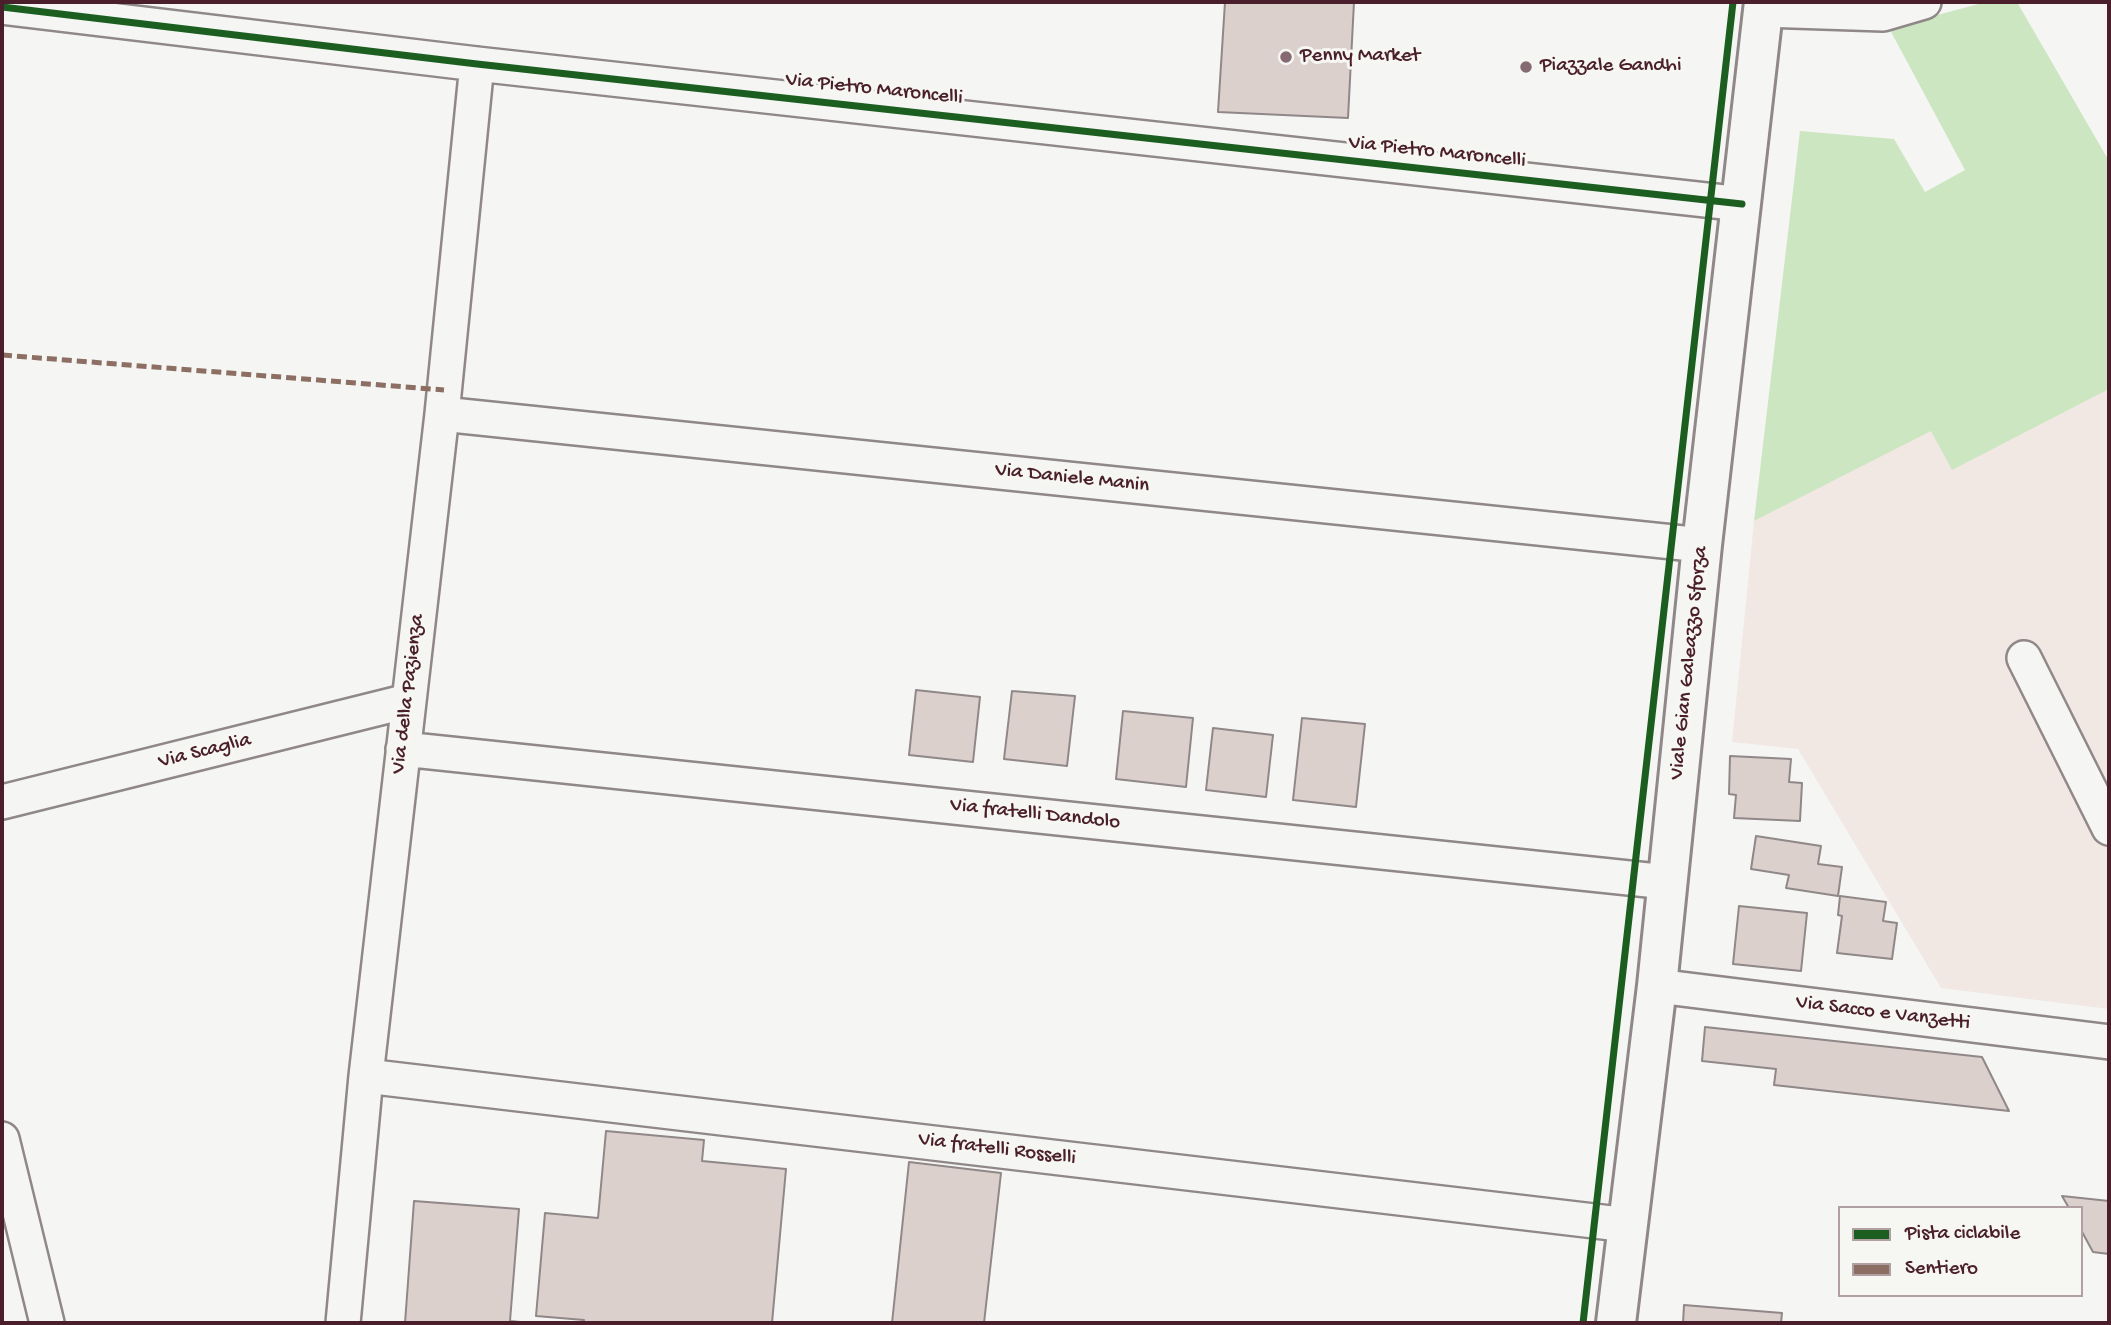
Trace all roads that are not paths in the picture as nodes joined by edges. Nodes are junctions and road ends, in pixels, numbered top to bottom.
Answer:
1 (1924, 2) edge
2 (1763, 6) edge
3 (2, 7) edge
4 (477, 64) junction
5 (1742, 204) junction
6 (442, 414) junction
7 (1702, 545) junction
8 (2024, 658) dead end
9 (408, 701) junction
10 (403, 749) junction
11 (2, 802) edge
12 (2109, 828) edge
13 (1667, 882) junction
14 (1657, 986) junction
15 (2109, 1042) edge
16 (366, 1076) junction
17 (2, 1139) edge
18 (1628, 1226) junction
19 (47, 1323) edge
20 (343, 1323) edge
21 (1616, 1323) edge

1 - 2 street
2 - 5 street, Viale Gian Galeazzo Sforza
3 - 4 street, Via Pietro Maroncelli
4 - 5 street, Via Pietro Maroncelli
4 - 6 street, Via della Pazienza
5 - 7 street, Viale Gian Galeazzo Sforza
6 - 7 street, Via Daniele Manin
6 - 9 street, Via della Pazienza
7 - 13 street, Viale Gian Galeazzo Sforza
8 - 12 street
9 - 10 street, Via della Pazienza
9 - 11 street, Via Scaglia
10 - 13 street, Via fratelli Dandolo
10 - 16 street, Via della Pazienza
13 - 14 street, Viale Gian Galeazzo Sforza
14 - 15 street, Via Sacco e Vanzetti
14 - 18 street, Viale Gian Galeazzo Sforza
16 - 18 street, Via fratelli Rosselli
16 - 20 street, Via della Pazienza
17 - 19 street
18 - 21 street, Viale Gian Galeazzo Sforza

